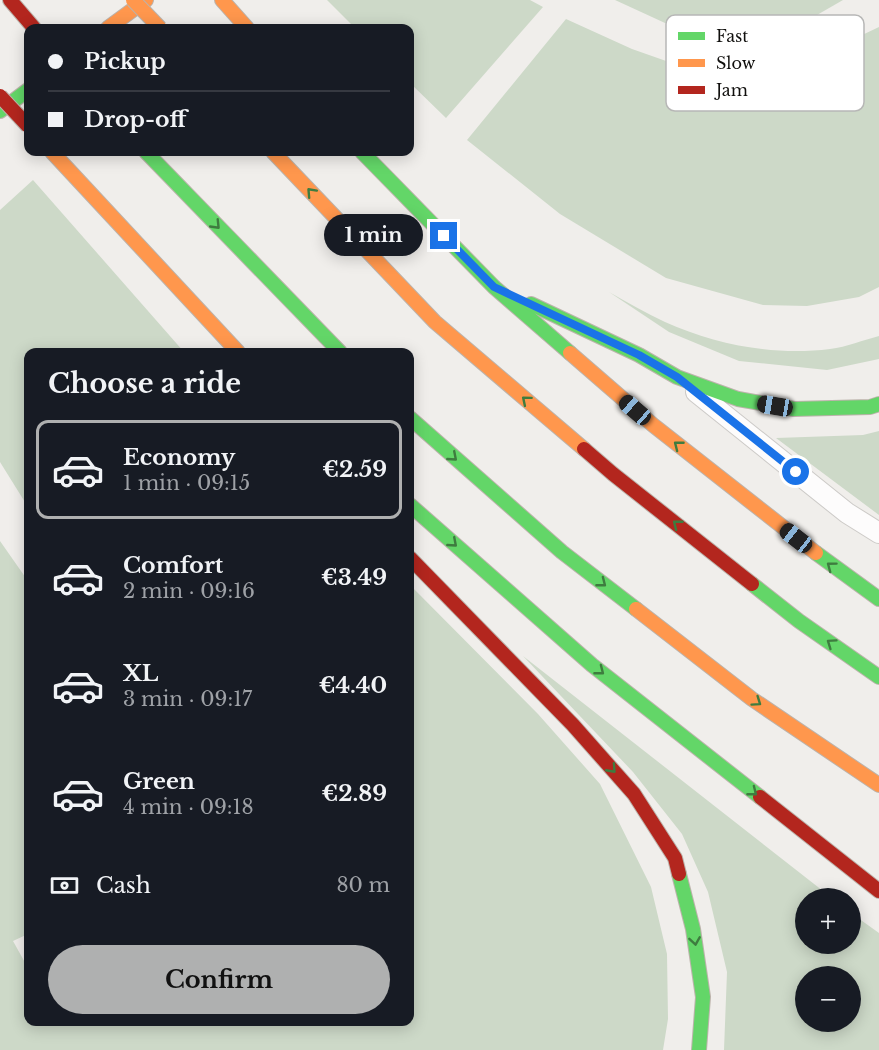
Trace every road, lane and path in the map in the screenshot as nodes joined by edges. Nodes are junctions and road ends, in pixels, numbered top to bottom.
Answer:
1 (10, 0) edge
2 (134, 0) edge
3 (146, 0) edge
4 (222, 0) edge
5 (31, 24) edge
6 (113, 24) edge
7 (156, 24) edge
8 (243, 24) edge
9 (24, 93) edge
10 (0, 96) edge
11 (0, 111) edge
12 (24, 122) edge
13 (56, 156) edge
14 (150, 156) edge
15 (277, 156) edge
16 (366, 156) edge
17 (494, 287) junction
18 (234, 348) edge
19 (336, 348) edge
20 (677, 377) junction
21 (879, 404) edge
22 (414, 422) edge
23 (414, 509) edge
24 (879, 534) edge
25 (414, 562) edge
26 (879, 599) edge
27 (879, 677) edge
28 (879, 785) edge
29 (879, 891) edge
30 (699, 1050) edge

1 - 5 highway
2 - 7 highway, bridge
3 - 6 highway
4 - 8 highway
9 - 11 highway
10 - 12 highway, bridge
13 - 18 highway
14 -> 19 highway
27 -> 15 highway
16 - 17 highway
17 - 20 highway
26 -> 17 highway
20 - 21 highway
20 - 24 lane
22 -> 28 highway
23 -> 29 highway
25 -> 30 highway

